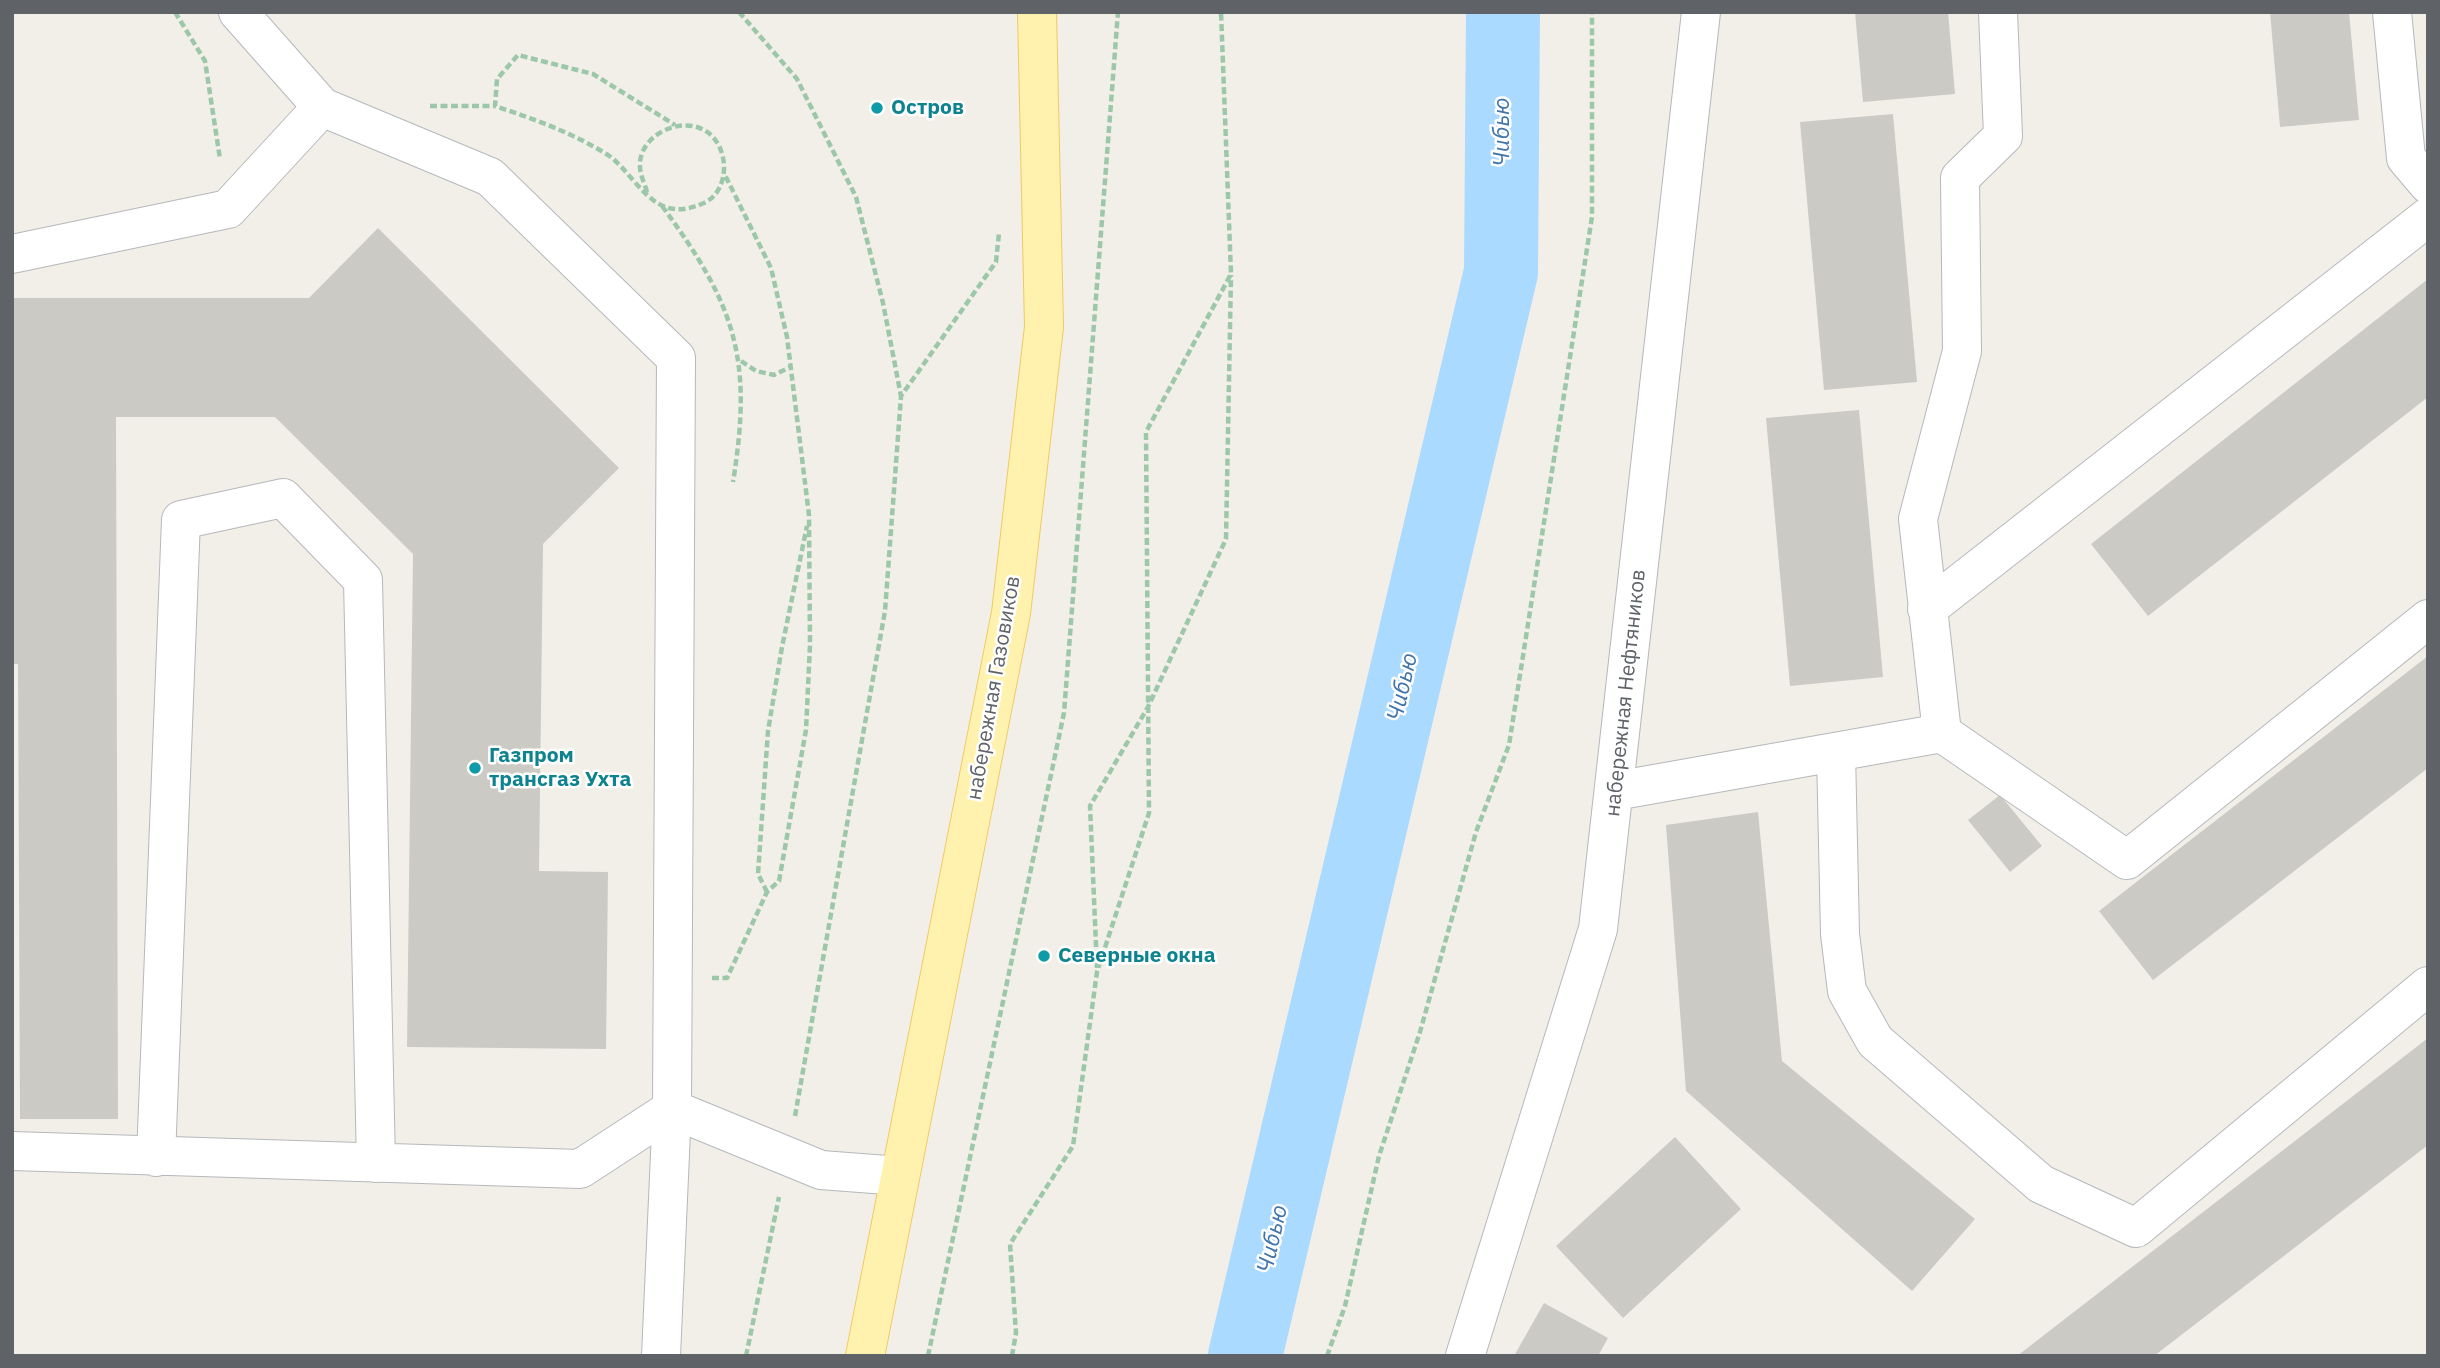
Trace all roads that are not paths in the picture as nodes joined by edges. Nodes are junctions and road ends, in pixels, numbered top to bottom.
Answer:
1 (238, 12) edge
2 (1037, 12) edge
3 (1701, 12) edge
4 (1998, 12) edge
5 (2392, 12) edge
6 (322, 107) junction
7 (2428, 184) edge
8 (2428, 217) edge
9 (12, 254) edge
10 (1927, 609) junction
11 (2428, 619) edge
12 (1942, 733) junction
13 (1836, 753) junction
14 (1615, 792) junction
15 (2428, 986) edge
16 (672, 1109) junction
17 (12, 1151) edge
18 (156, 1157) junction
19 (376, 1163) junction
20 (900, 1176) junction
21 (661, 1356) edge
22 (864, 1356) edge
23 (1465, 1356) edge

1 - 6 street
2 - 20 main road, набережная Газовиков
3 - 14 street, набережная Нефтяников
4 - 10 street
5 - 7 street
6 - 9 street
6 - 16 street
8 - 10 street
10 - 12 street
11 - 12 street
12 - 13 street
13 - 14 street
13 - 15 street
14 - 23 street, набережная Нефтяников
16 - 19 street
16 - 20 street
16 - 21 street
17 - 18 street
18 - 19 street
18 - 19 street
20 - 22 main road, набережная Газовиков

